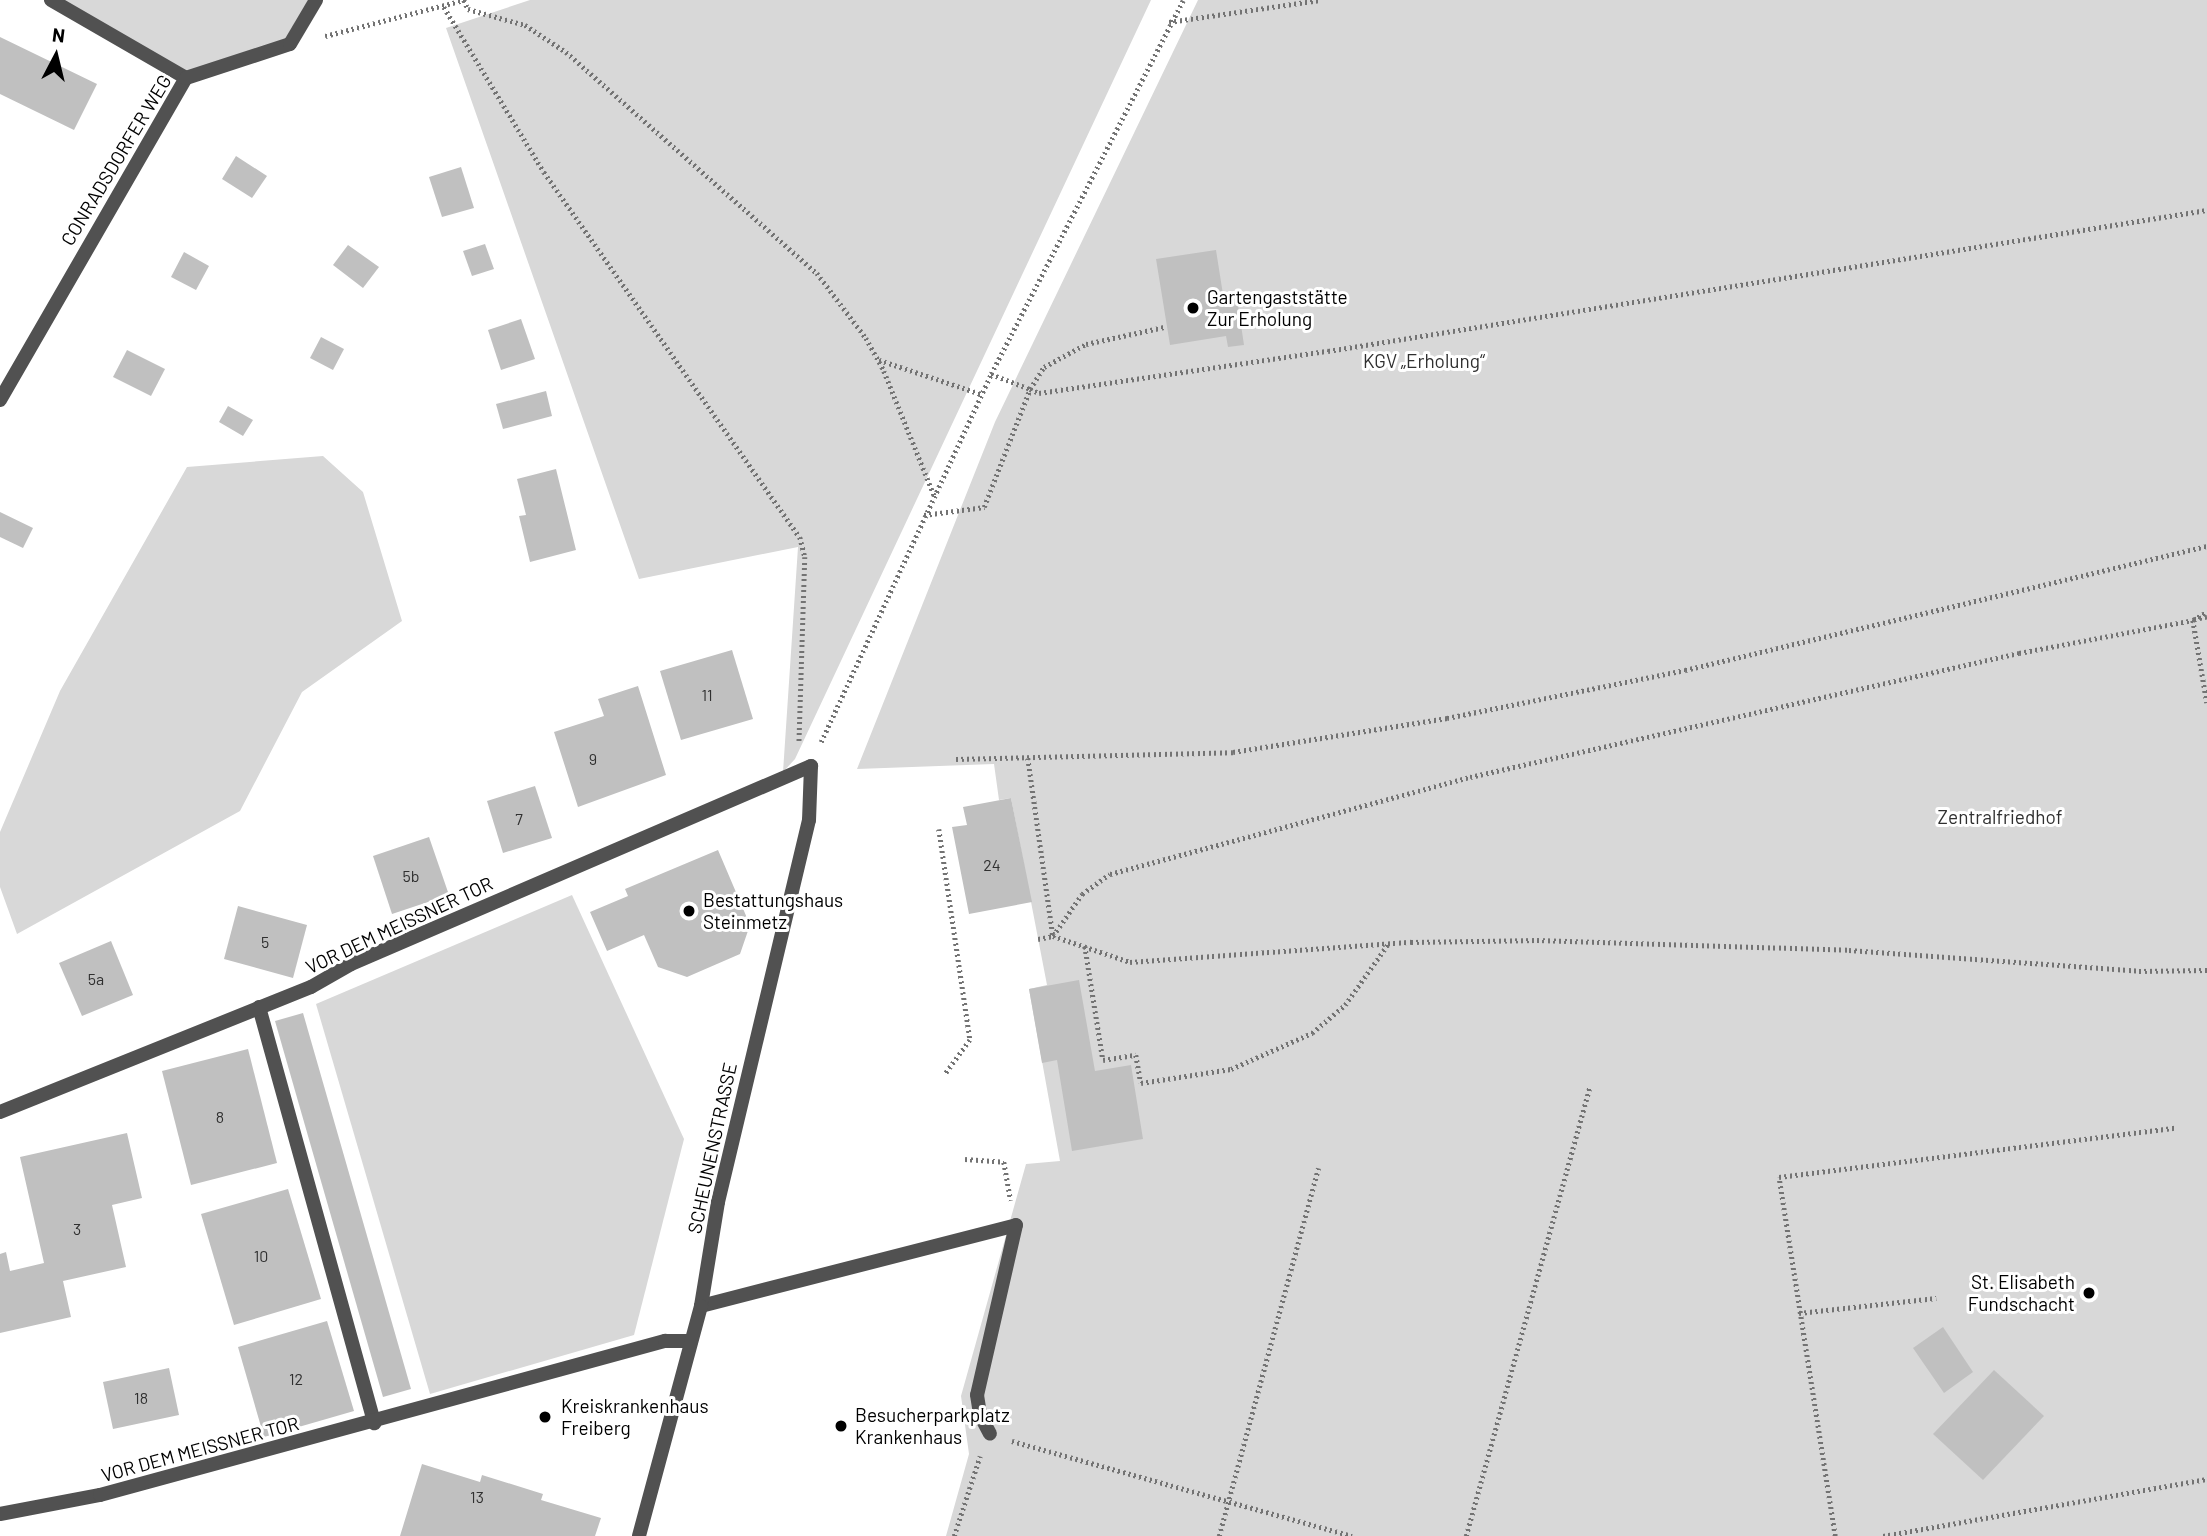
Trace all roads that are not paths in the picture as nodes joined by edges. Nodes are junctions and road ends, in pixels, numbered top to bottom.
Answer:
1 (51, 0) edge
2 (316, 0) edge
3 (186, 78) junction
4 (0, 400) edge
5 (811, 766) joint
6 (259, 1007) junction
7 (0, 1112) edge
8 (701, 1306) junction
9 (691, 1342) junction
10 (374, 1423) junction
11 (990, 1434) road end
12 (0, 1514) edge
13 (639, 1536) edge

1 - 3 street
2 - 3 street, CONRADSDORFER WEG
3 - 4 street, CONRADSDORFER WEG
5 - 6 street, VOR DEM MEISSNER TOR
5 - 8 street, SCHEUNENSTRASSE
6 - 7 street, VOR DEM MEISSNER TOR
6 - 10 street
8 - 9 street, SCHEUNENSTRASSE
8 - 11 street
9 - 10 street, VOR DEM MEISSNER TOR
9 - 13 street, SCHEUNENSTRASSE
10 - 12 street, VOR DEM MEISSNER TOR

